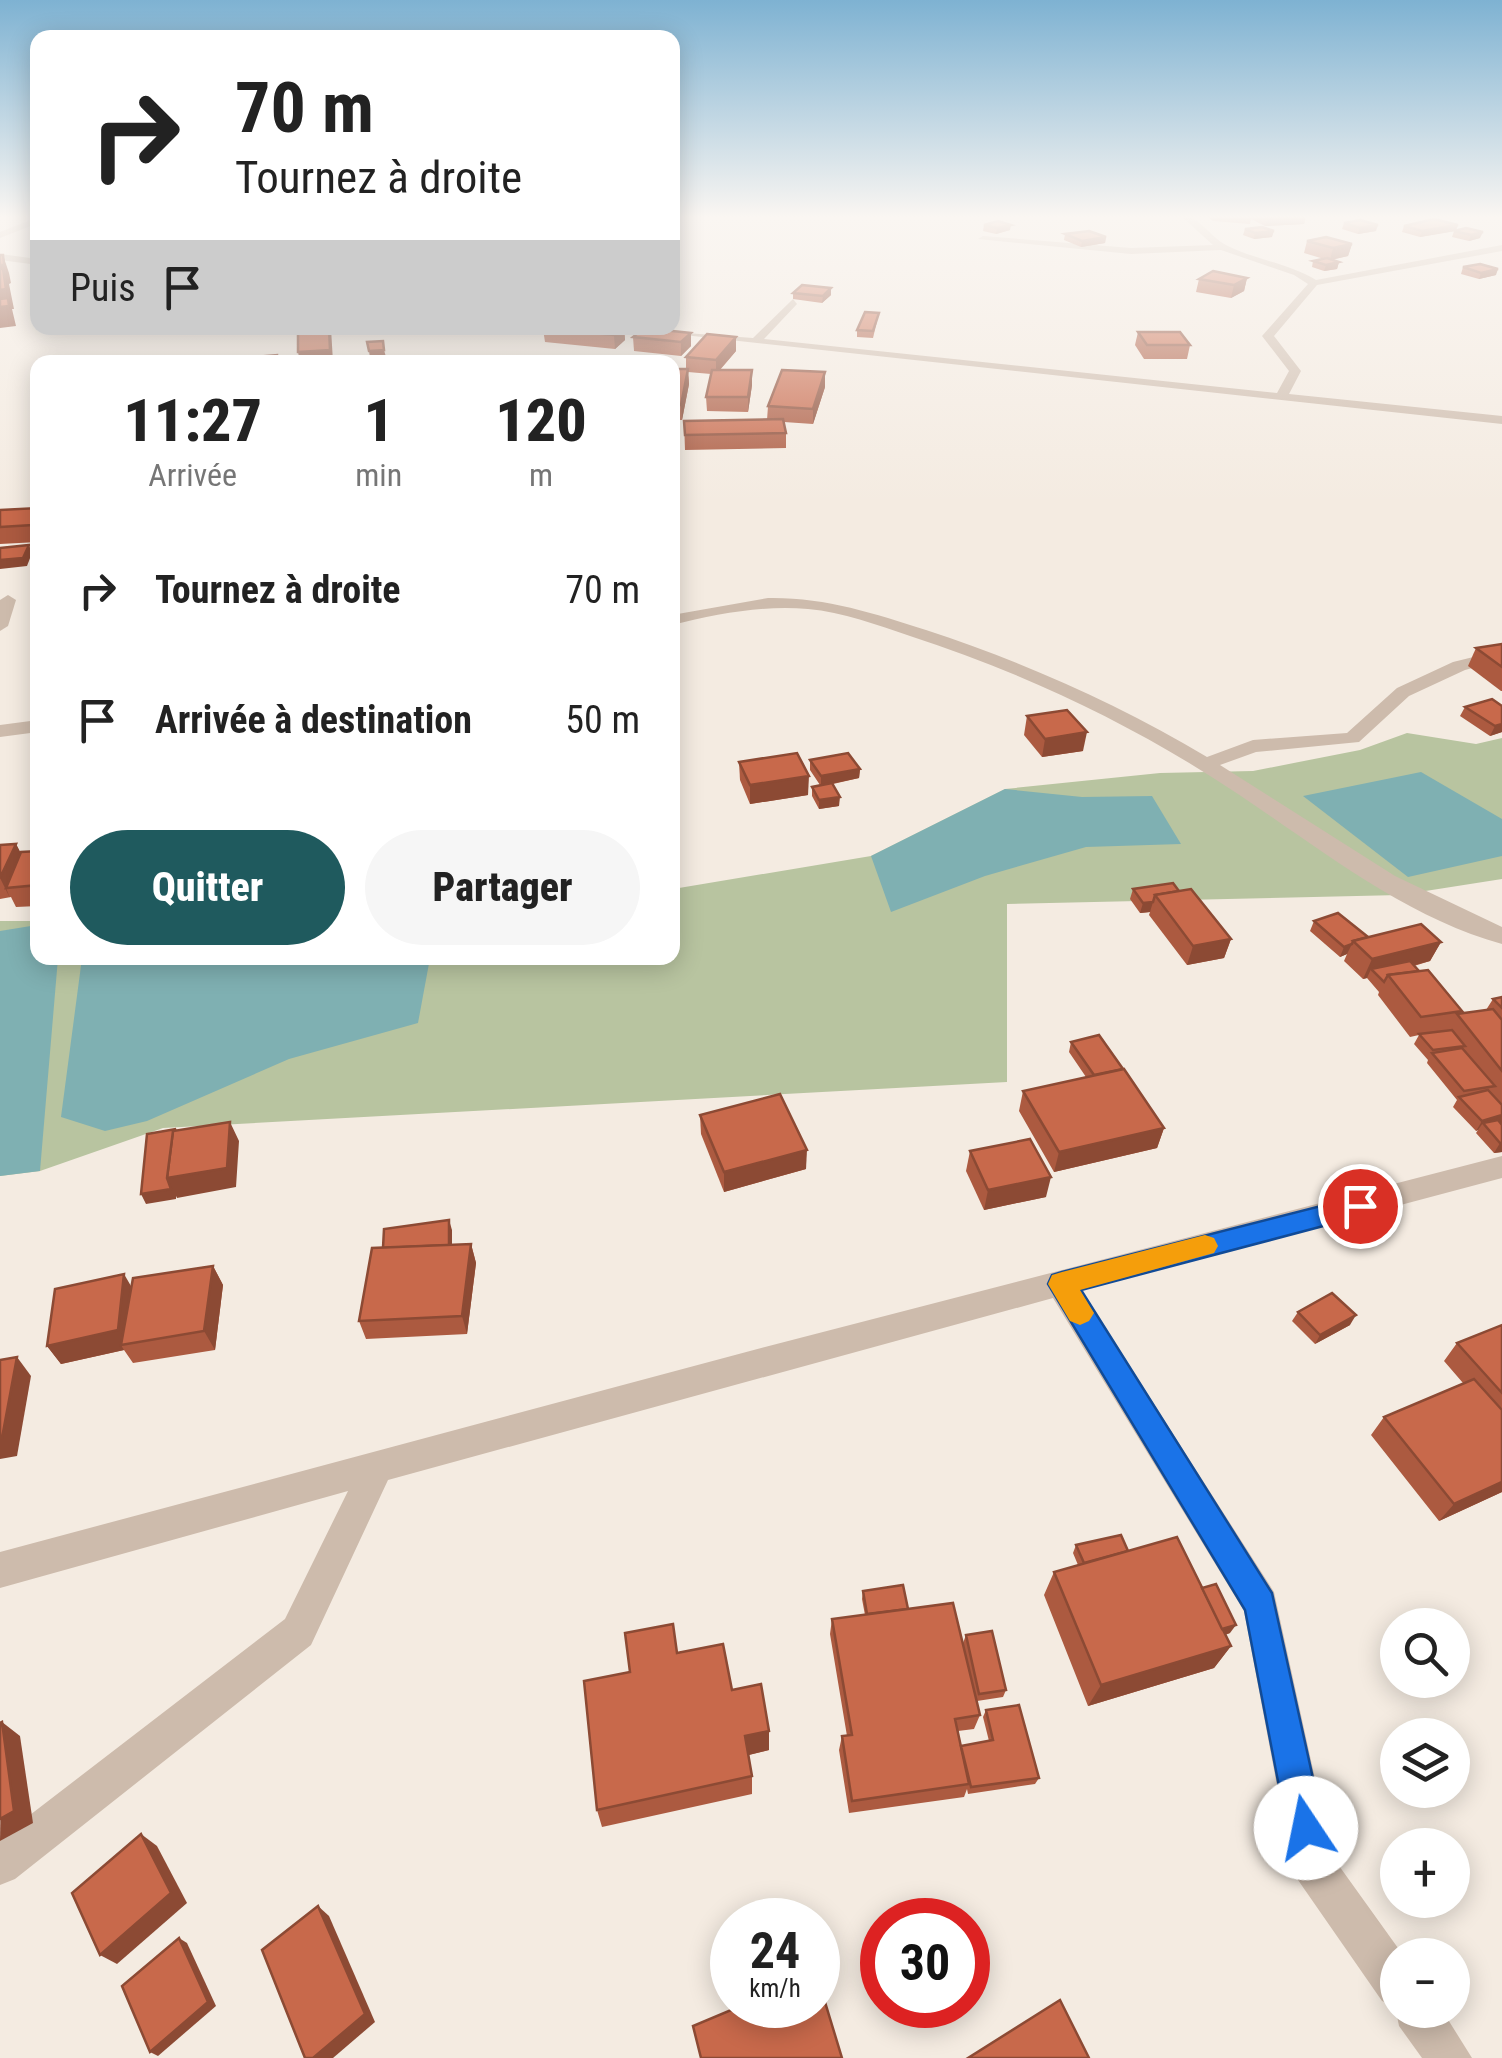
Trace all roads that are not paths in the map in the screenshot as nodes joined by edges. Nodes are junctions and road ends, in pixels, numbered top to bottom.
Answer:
1 (783, 312) edge
2 (1289, 312) edge
3 (680, 334) edge
4 (756, 342) junction
5 (1282, 395) junction
6 (1502, 420) edge
7 (8, 600) dead end
8 (680, 619) edge
9 (0, 626) edge
10 (1502, 655) edge
11 (30, 727) edge
12 (0, 731) edge
13 (1205, 764) junction
14 (1502, 936) edge
15 (1502, 1168) edge
16 (1062, 1284) junction
17 (376, 1468) junction
18 (0, 1570) edge
19 (0, 1864) edge
20 (1380, 1960) edge
21 (1428, 2028) edge
22 (1449, 2058) edge

1 - 4 street
2 - 5 street
3 - 4 street
4 - 5 street
5 - 6 street
7 - 9 street
8 - 13 street
10 - 13 street
11 - 12 street
13 - 14 street
15 - 16 street
16 - 17 street
16 - 20 street
17 - 18 street
17 - 19 street
21 - 22 street

